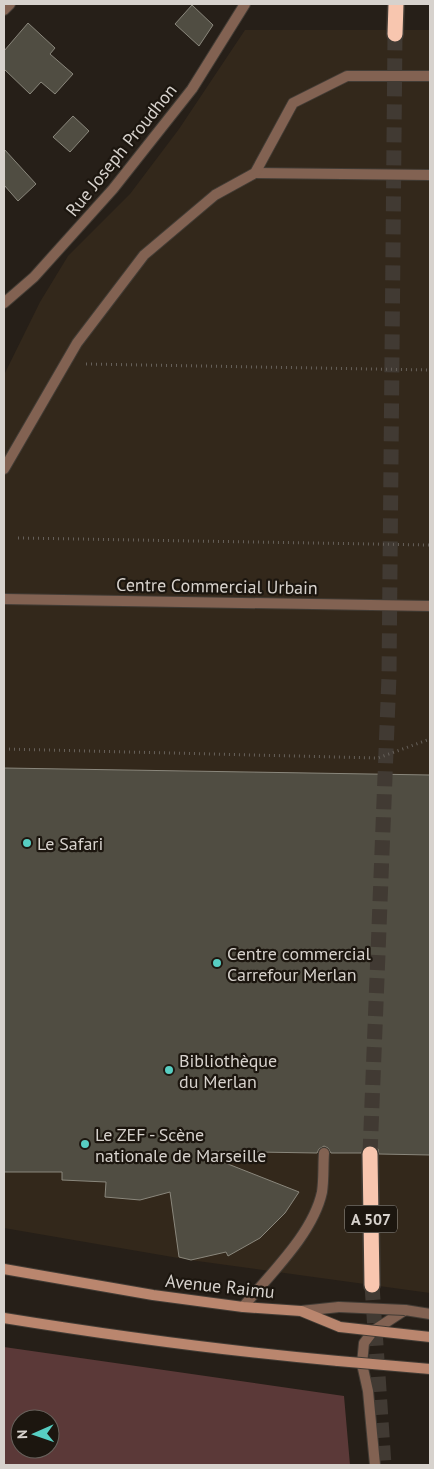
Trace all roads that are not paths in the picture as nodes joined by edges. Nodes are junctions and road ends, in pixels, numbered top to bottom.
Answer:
1 (10, 4) edge
2 (245, 4) edge
3 (396, 4) edge
4 (4, 10) edge
5 (396, 34) tunnel mouth
6 (430, 76) edge
7 (255, 173) junction
8 (430, 175) edge
9 (4, 303) edge
10 (4, 469) edge
11 (4, 599) edge
12 (430, 606) edge
13 (324, 1153) dead end
14 (370, 1154) tunnel mouth
15 (4, 1269) edge
16 (372, 1285) tunnel mouth
17 (243, 1307) junction
18 (405, 1310) junction
19 (301, 1311) junction
20 (430, 1314) edge
21 (4, 1318) edge
22 (373, 1330) junction
23 (430, 1338) edge
24 (362, 1364) junction
25 (430, 1369) edge
26 (375, 1465) edge

1 - 4 street
2 - 9 street, Rue Joseph Proudhon
3 - 5 highway
6 - 7 street
7 - 8 street
7 - 10 street
11 - 12 street, Centre Commercial Urbain
13 - 17 street
14 - 16 highway, A 507
15 - 17 street, Avenue Raimu
17 - 19 street, Avenue Raimu
18 - 19 street, bridge
18 - 20 street
18 - 22 street
19 - 22 street, Avenue Raimu, bridge
21 - 24 street, bridge
22 - 23 street, Avenue Raimu, bridge
22 - 24 street
24 - 25 street, bridge
24 - 26 street

